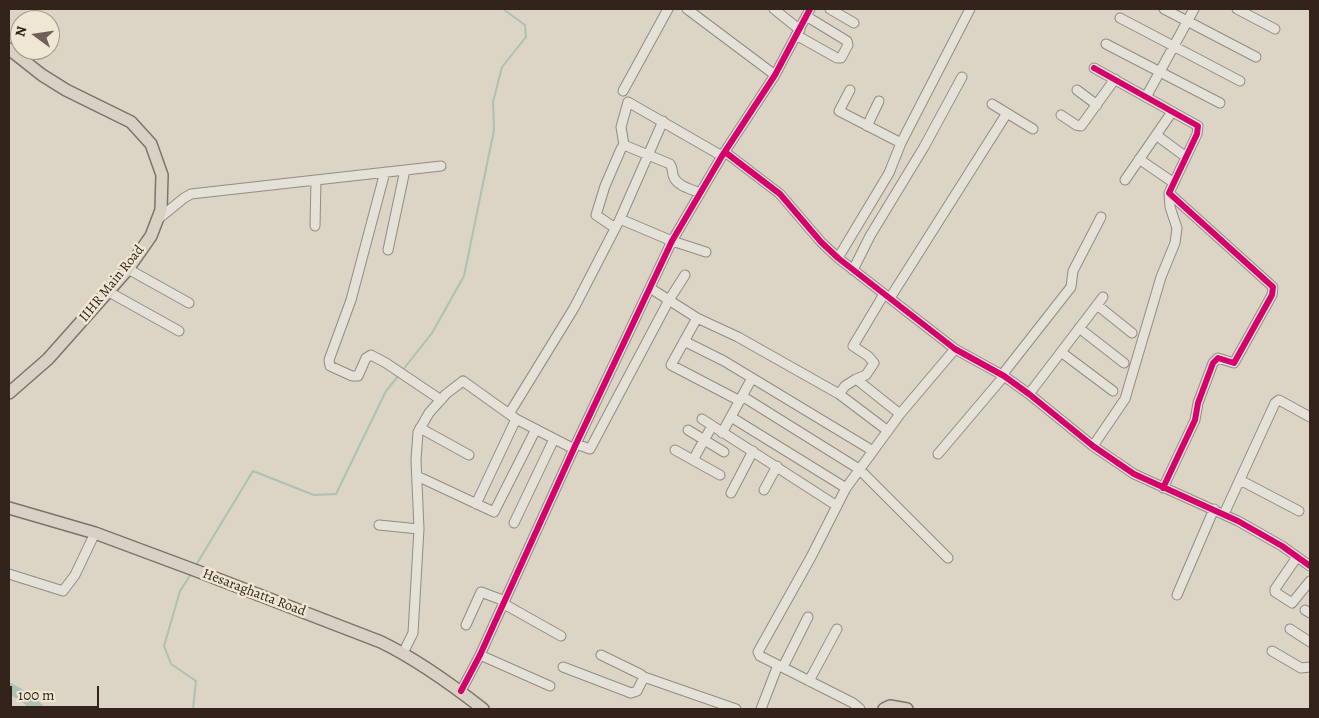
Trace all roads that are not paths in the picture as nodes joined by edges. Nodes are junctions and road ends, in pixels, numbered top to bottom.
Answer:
1 (668, 9) edge
2 (687, 9) edge
3 (774, 9) edge
4 (830, 9) edge
5 (970, 9) edge
6 (1164, 9) edge
7 (1194, 9) edge
8 (1237, 9) edge
9 (808, 11) edge
10 (1120, 18) dead end
11 (1187, 21) junction
12 (854, 23) dead end
13 (1275, 29) dead end
14 (798, 33) junction
15 (1106, 44) dead end
16 (1173, 46) junction
17 (9, 49) edge
18 (1256, 57) dead end
19 (1094, 68) dead end
20 (1159, 72) junction
21 (775, 75) junction
22 (962, 76) dead end
23 (1115, 80) junction
24 (1240, 81) dead end
25 (850, 90) dead end
26 (1077, 90) dead end
27 (623, 91) dead end
28 (1146, 97) junction
29 (879, 101) dead end
30 (1220, 103) dead end
31 (992, 104) dead end
32 (1097, 104) junction
33 (1172, 112) junction
34 (1006, 113) junction
35 (1061, 115) dead end
36 (663, 121) junction
37 (868, 126) junction
38 (1033, 129) dead end
39 (1156, 135) junction
40 (901, 143) junction
41 (624, 145) junction
42 (723, 154) junction
43 (647, 155) junction
44 (1186, 157) junction
45 (1139, 159) junction
46 (441, 166) dead end
47 (405, 170) junction
48 (385, 172) junction
49 (316, 180) junction
50 (1125, 180) dead end
51 (1174, 183) junction
52 (700, 193) junction
53 (1170, 193) junction
54 (1101, 217) dead end
55 (157, 220) junction
56 (618, 223) junction
57 (315, 226) dead end
58 (672, 241) junction
59 (388, 250) dead end
60 (706, 252) dead end
61 (838, 258) junction
62 (128, 269) junction
63 (853, 270) junction
64 (685, 275) dead end
65 (650, 288) junction
66 (109, 292) junction
67 (887, 296) junction
68 (1103, 297) dead end
69 (669, 300) junction
70 (189, 304) dead end
71 (1096, 305) junction
72 (697, 318) junction
73 (1079, 328) junction
74 (180, 331) dead end
75 (1132, 333) dead end
76 (684, 341) junction
77 (955, 349) junction
78 (1061, 352) junction
79 (1124, 363) dead end
80 (1003, 376) junction
81 (752, 378) junction
82 (856, 379) junction
83 (1113, 391) dead end
84 (9, 393) edge
85 (839, 394) junction
86 (1029, 394) junction
87 (741, 398) junction
88 (441, 400) junction
89 (509, 414) junction
90 (900, 414) junction
91 (1310, 417) edge
92 (731, 418) junction
93 (516, 419) junction
94 (702, 419) dead end
95 (712, 426) junction
96 (420, 428) junction
97 (536, 429) junction
98 (688, 430) dead end
99 (888, 431) junction
100 (722, 433) junction
101 (554, 439) junction
102 (704, 440) junction
103 (575, 446) junction
104 (1093, 446) junction
105 (675, 450) dead end
106 (873, 450) junction
107 (753, 451) junction
108 (724, 452) dead end
109 (938, 454) dead end
110 (470, 456) dead end
111 (693, 460) junction
112 (777, 466) junction
113 (859, 468) junction
114 (720, 475) dead end
115 (417, 476) junction
116 (1240, 480) junction
117 (846, 488) junction
118 (1163, 488) junction
119 (764, 490) dead end
120 (731, 493) dead end
121 (476, 504) junction
122 (837, 506) junction
123 (9, 508) edge
124 (1214, 509) junction
125 (1299, 511) dead end
126 (1224, 514) junction
127 (514, 522) dead end
128 (379, 525) dead end
129 (419, 529) junction
130 (95, 534) junction
131 (1298, 557) junction
132 (948, 558) dead end
133 (1310, 566) edge
134 (9, 574) edge
135 (1310, 581) edge
136 (1177, 595) dead end
137 (504, 603) junction
138 (808, 617) dead end
139 (466, 625) dead end
140 (837, 629) dead end
141 (1290, 629) dead end
142 (560, 636) dead end
143 (1310, 642) edge
144 (1272, 651) dead end
145 (403, 653) junction
146 (480, 655) junction
147 (601, 655) dead end
148 (563, 666) dead end
149 (780, 666) junction
150 (1310, 667) edge
151 (644, 677) junction
152 (809, 681) junction
153 (550, 686) dead end
154 (461, 691) junction
155 (483, 709) edge
156 (736, 709) edge
157 (761, 709) edge
158 (860, 709) edge
159 (884, 709) edge
160 (906, 709) edge

1 - 27 street
2 - 21 street
3 - 14 street
4 - 12 street
5 - 40 street
6 - 11 street
7 - 11 street
8 - 13 street
9 - 14 street
9 - 14 street
10 - 16 street
11 - 16 street
11 - 18 street
14 - 21 street
15 - 20 street
16 - 20 street
16 - 24 street
17 - 55 main road, IIHR Main Road
19 - 23 street
20 - 28 street
20 - 30 street
21 - 42 street
22 - 63 street
23 - 28 street
23 - 32 street
25 - 37 street
26 - 32 street
28 - 33 street
29 - 37 street
31 - 34 street
32 - 35 street
33 - 39 street
33 - 44 street
34 - 38 street
34 - 67 street
36 - 41 street
36 - 42 street
36 - 43 street
37 - 40 street
39 - 44 street
39 - 45 street
40 - 61 street
41 - 43 street
41 - 56 street
42 - 52 street
42 - 61 street
43 - 52 street
43 - 56 street
44 - 51 street
45 - 50 street
45 - 51 street
46 - 47 street
47 - 48 street
47 - 59 street
48 - 49 street
48 - 88 street
49 - 55 street
49 - 57 street
51 - 53 street
52 - 58 street
53 - 104 street
53 - 118 street
54 - 80 street
55 - 62 main road, IIHR Main Road
56 - 58 street
56 - 89 street
58 - 60 street
58 - 65 street
61 - 63 street
62 - 66 main road, IIHR Main Road
62 - 70 street
63 - 67 street
64 - 69 street
65 - 69 street
65 - 103 street
66 - 74 street
66 - 84 main road, IIHR Main Road
67 - 77 street
67 - 82 street
68 - 71 street
69 - 72 street
69 - 103 street
71 - 73 street
71 - 75 street
72 - 76 street
72 - 85 street
73 - 78 street
73 - 79 street
76 - 81 street
76 - 87 street
77 - 80 street
77 - 90 street
78 - 83 street
78 - 86 street
80 - 86 street
80 - 109 street
81 - 87 street
81 - 106 street
82 - 85 street
82 - 90 street
85 - 99 street
86 - 104 street
87 - 92 street
87 - 113 street
88 - 89 street
88 - 96 street
89 - 93 street
90 - 99 street
91 - 116 street
92 - 100 street
92 - 117 street
93 - 97 street
93 - 121 street
94 - 95 street
95 - 100 street
95 - 102 street
96 - 110 street
96 - 115 street
97 - 101 street
97 - 121 street
98 - 102 street
99 - 106 street
100 - 107 street
101 - 103 street
101 - 127 street
102 - 108 street
102 - 111 street
103 - 137 street
104 - 118 street
105 - 111 street
106 - 113 street
107 - 112 street
107 - 120 street
111 - 114 street
112 - 119 street
112 - 122 street
113 - 117 street
113 - 132 street
115 - 121 street
115 - 129 street
116 - 125 street
116 - 126 street
117 - 122 street
118 - 124 street
122 - 149 street
123 - 130 main road, Hesaraghatta Road
124 - 126 street
124 - 136 street
126 - 131 street
128 - 129 street
129 - 145 street
130 - 134 street
130 - 145 main road, Hesaraghatta Road
131 - 133 street
131 - 135 street
137 - 139 street
137 - 142 street
137 - 146 street
138 - 149 street
140 - 152 street
141 - 143 street
144 - 150 street
145 - 154 main road, Hesaraghatta Road
146 - 153 street
146 - 154 street
147 - 151 street
148 - 151 street
149 - 152 street
149 - 157 street
151 - 156 street
152 - 158 street
154 - 155 main road, Hesaraghatta Road
159 - 160 main road

